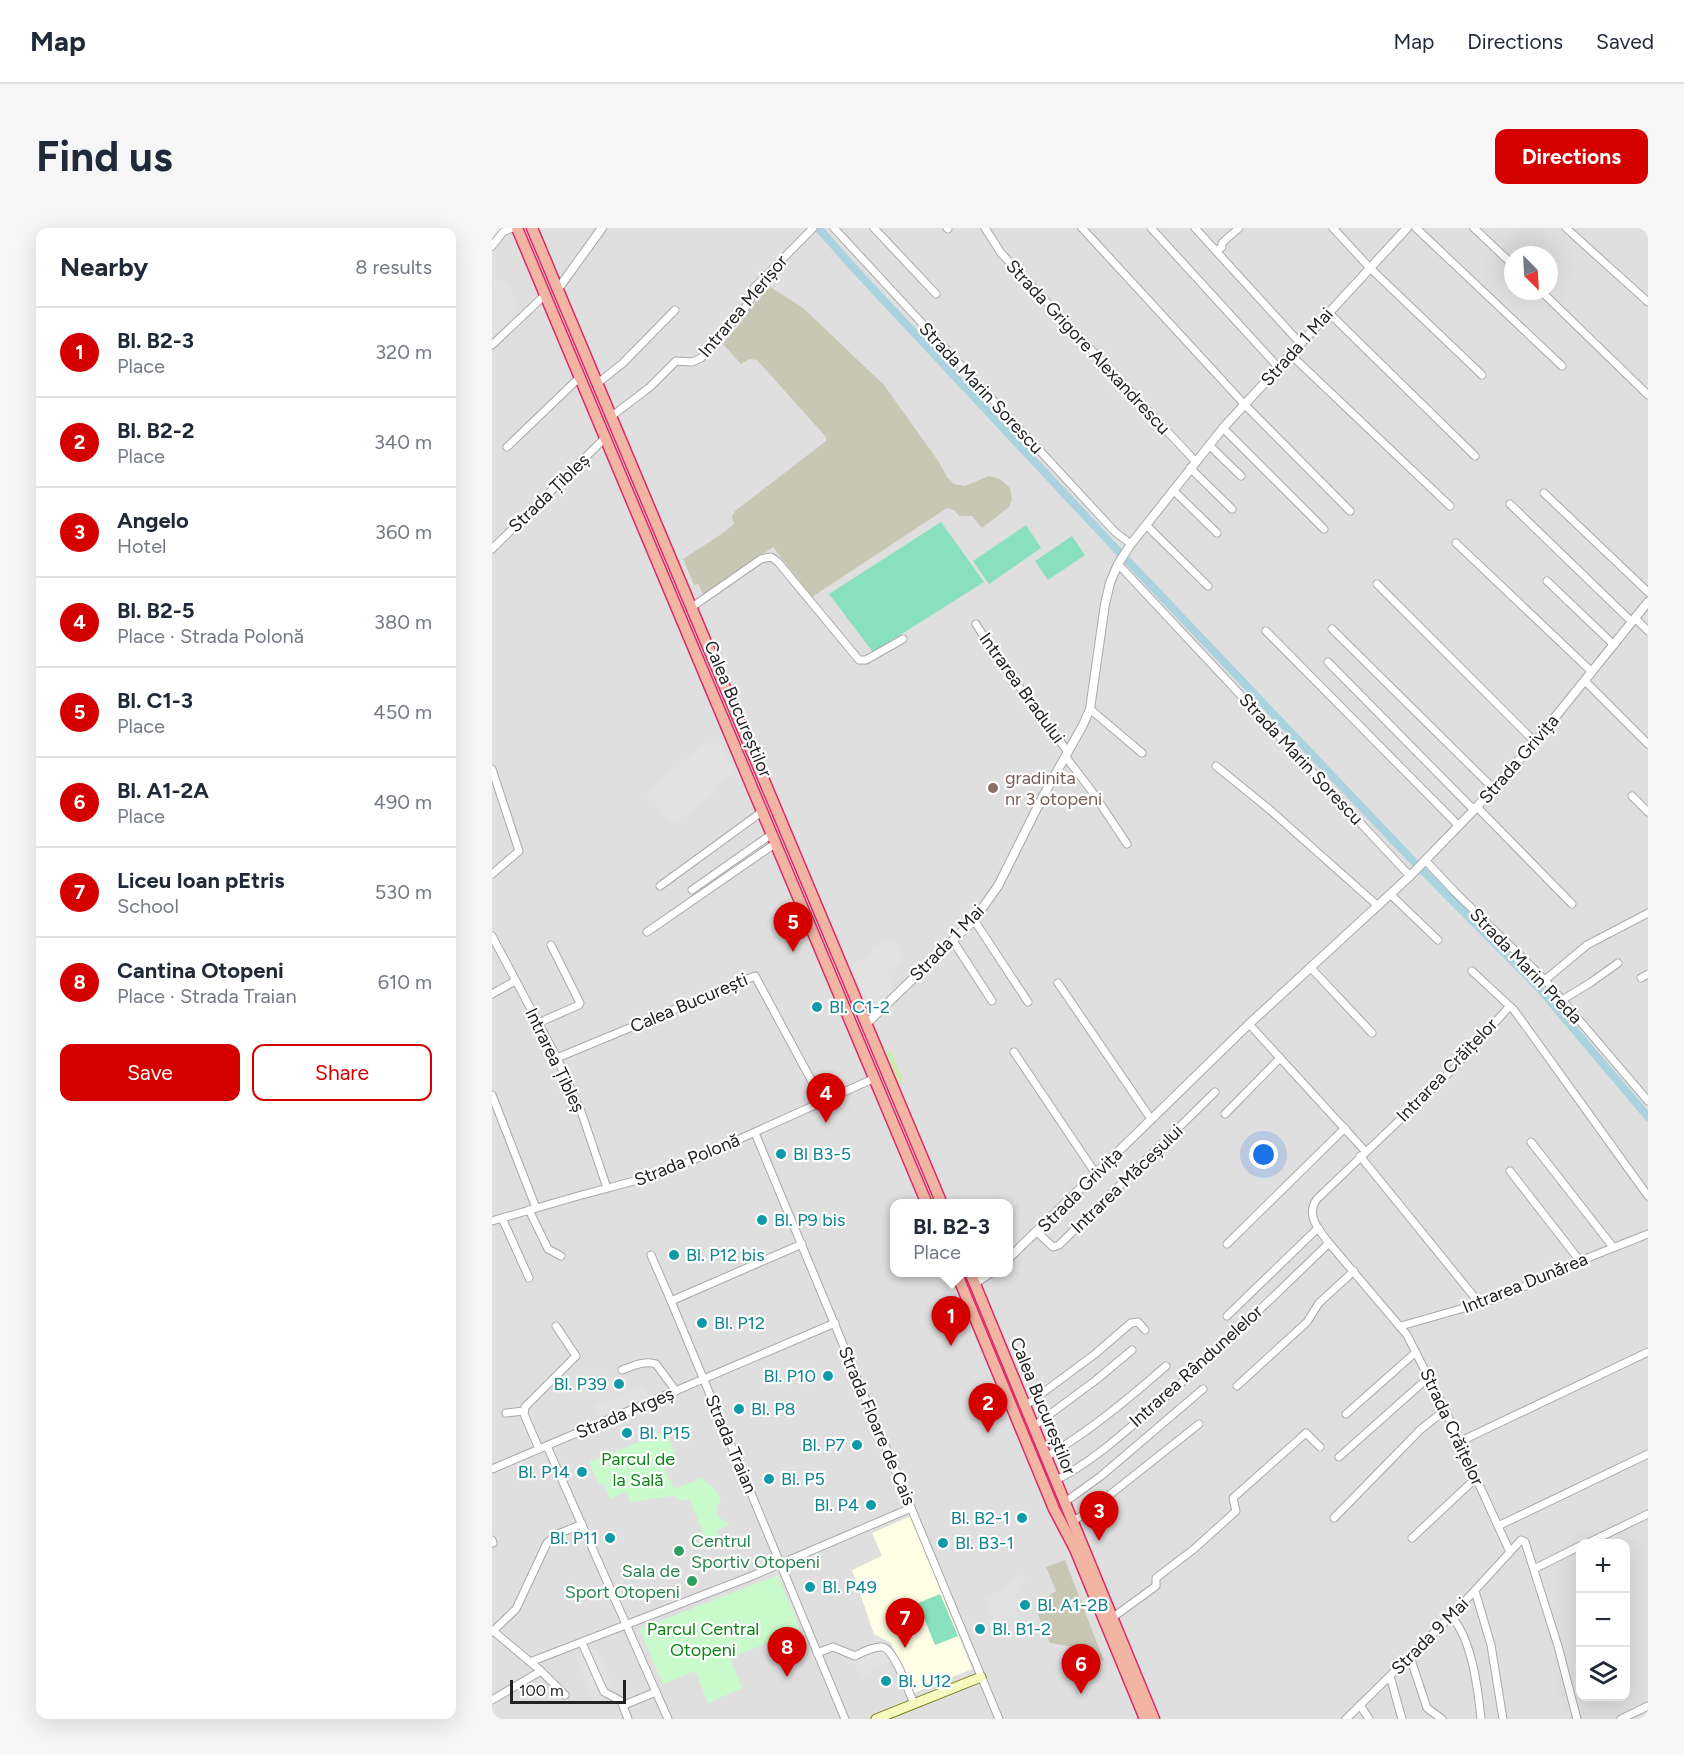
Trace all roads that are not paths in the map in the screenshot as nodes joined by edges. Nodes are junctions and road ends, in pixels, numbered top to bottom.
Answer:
1 (512, 228) edge
2 (518, 228) edge
3 (532, 228) edge
4 (602, 228) edge
5 (813, 228) edge
6 (834, 228) edge
7 (874, 228) edge
8 (985, 228) edge
9 (1082, 228) edge
10 (1151, 228) edge
11 (1195, 228) edge
12 (1239, 228) edge
13 (1333, 228) edge
14 (1407, 228) edge
15 (1416, 228) edge
16 (1474, 228) edge
17 (1566, 228) edge
18 (493, 245) edge
19 (1216, 251) junction
20 (1504, 256) edge
21 (1370, 268) junction
22 (558, 289) junction
23 (936, 294) dead end
24 (545, 295) junction
25 (1550, 300) edge
26 (1648, 302) edge
27 (675, 310) dead end
28 (1329, 313) junction
29 (1300, 343) junction
30 (492, 345) edge
31 (1290, 354) junction
32 (1562, 366) dead end
33 (1278, 368) junction
34 (1482, 375) dead end
35 (580, 377) junction
36 (598, 383) junction
37 (1648, 395) edge
38 (1245, 405) junction
39 (612, 416) junction
40 (1223, 429) junction
41 (606, 437) junction
42 (1209, 445) junction
43 (507, 447) dead end
44 (1475, 456) dead end
45 (1193, 464) junction
46 (1240, 476) dead end
47 (1173, 490) junction
48 (1544, 493) dead end
49 (1510, 504) dead end
50 (1450, 506) dead end
51 (1232, 509) dead end
52 (1350, 511) dead end
53 (1146, 525) junction
54 (1324, 529) dead end
55 (1217, 533) dead end
56 (1456, 543) dead end
57 (1131, 544) junction
58 (492, 549) edge
59 (1118, 564) junction
60 (1547, 581) dead end
61 (1377, 584) dead end
62 (1208, 586) dead end
63 (1648, 592) edge
64 (1648, 602) edge
65 (692, 607) junction
66 (1634, 620) junction
67 (976, 624) dead end
68 (1332, 629) dead end
69 (1266, 631) dead end
70 (1648, 631) edge
71 (903, 639) dead end
72 (1614, 645) junction
73 (1328, 662) dead end
74 (1592, 672) junction
75 (1585, 681) junction
76 (1090, 709) junction
77 (1534, 742) junction
78 (1648, 744) edge
79 (1142, 753) dead end
80 (1066, 754) junction
81 (1216, 766) dead end
82 (492, 769) edge
83 (1494, 789) junction
84 (1632, 795) dead end
85 (1476, 809) junction
86 (763, 812) junction
87 (1648, 812) edge
88 (1459, 826) junction
89 (774, 838) junction
90 (1126, 844) dead end
91 (1425, 860) junction
92 (492, 874) edge
93 (1410, 876) junction
94 (660, 886) dead end
95 (692, 890) dead end
96 (1390, 894) junction
97 (1572, 904) dead end
98 (1378, 906) junction
99 (1648, 913) edge
100 (974, 920) junction
101 (647, 932) dead end
102 (492, 936) edge
103 (1438, 940) dead end
104 (953, 941) junction
105 (551, 945) dead end
106 (1618, 963) dead end
107 (1310, 968) junction
108 (1472, 971) dead end
109 (1648, 974) edge
110 (1641, 978) dead end
111 (1545, 980) junction
112 (515, 981) junction
113 (1058, 983) dead end
114 (492, 994) edge
115 (992, 1000) dead end
116 (1562, 1000) junction
117 (1028, 1002) dead end
118 (1509, 1007) junction
119 (538, 1023) junction
120 (866, 1024) junction
121 (1249, 1024) junction
122 (1372, 1033) dead end
123 (1014, 1052) dead end
124 (557, 1058) junction
125 (1280, 1058) junction
126 (875, 1078) junction
127 (1215, 1092) dead end
128 (492, 1095) edge
129 (1648, 1101) edge
130 (823, 1102) junction
131 (1225, 1114) dead end
132 (1151, 1119) junction
133 (1345, 1128) junction
134 (755, 1133) junction
135 (1531, 1142) dead end
136 (1363, 1153) junction
137 (1510, 1171) dead end
138 (1096, 1174) junction
139 (607, 1188) junction
140 (1648, 1196) edge
141 (925, 1199) edge
142 (940, 1199) edge
143 (532, 1209) junction
144 (502, 1218) junction
145 (492, 1221) edge
146 (1318, 1228) junction
147 (1037, 1232) junction
148 (1648, 1234) edge
149 (1329, 1243) junction
150 (802, 1244) junction
151 (1227, 1244) dead end
152 (1613, 1247) junction
153 (1013, 1254) edge
154 (651, 1255) dead end
155 (561, 1256) dead end
156 (1580, 1261) junction
157 (1354, 1271) junction
158 (958, 1277) edge
159 (972, 1277) edge
160 (984, 1277) edge
161 (529, 1278) dead end
162 (975, 1283) junction
163 (671, 1300) junction
164 (1480, 1304) junction
165 (1227, 1316) dead end
166 (835, 1323) junction
167 (556, 1326) dead end
168 (1401, 1326) junction
169 (1145, 1330) dead end
170 (1132, 1350) dead end
171 (1416, 1352) junction
172 (1648, 1352) edge
173 (1166, 1366) dead end
174 (622, 1370) dead end
175 (1429, 1377) junction
176 (704, 1380) junction
177 (1237, 1386) dead end
178 (1203, 1389) dead end
179 (676, 1391) junction
180 (1025, 1406) junction
181 (1445, 1410) junction
182 (524, 1411) junction
183 (506, 1413) dead end
184 (1346, 1414) dead end
185 (1199, 1424) dead end
186 (1034, 1426) junction
187 (1459, 1442) junction
188 (547, 1446) junction
189 (1320, 1447) dead end
190 (539, 1449) junction
191 (1648, 1454) edge
192 (1046, 1457) junction
193 (1339, 1457) dead end
194 (492, 1469) edge
195 (1476, 1478) junction
196 (1056, 1480) junction
197 (1065, 1502) junction
198 (911, 1508) junction
199 (1648, 1514) edge
200 (1334, 1518) dead end
201 (1073, 1521) junction
202 (582, 1524) junction
203 (1498, 1526) junction
204 (1412, 1538) dead end
205 (1596, 1539) edge
206 (1576, 1548) edge
207 (1509, 1550) junction
208 (782, 1563) junction
209 (1533, 1569) junction
210 (1474, 1591) junction
211 (1450, 1616) junction
212 (1112, 1618) junction
213 (627, 1625) junction
214 (492, 1631) edge
215 (582, 1643) junction
216 (817, 1653) junction
217 (1410, 1658) junction
218 (530, 1662) junction
219 (541, 1671) junction
220 (1390, 1676) junction
221 (981, 1677) junction
222 (656, 1692) junction
223 (565, 1695) dead end
224 (492, 1700) edge
225 (914, 1704) junction
226 (624, 1705) junction
227 (1360, 1705) junction
228 (1648, 1706) edge
229 (628, 1719) edge
230 (668, 1719) edge
231 (845, 1719) edge
232 (876, 1719) edge
233 (999, 1719) edge
234 (1145, 1719) edge
235 (1154, 1719) edge
236 (1346, 1719) edge
237 (1369, 1719) edge
238 (1402, 1719) edge
239 (1443, 1719) edge
240 (1481, 1719) edge
241 (1503, 1719) edge
242 (1577, 1719) edge
243 (1621, 1719) edge

1 - 18 street
2 - 24 highway, Calea Bucureștilor
3 - 22 highway, Calea Bucureștilor
4 - 22 street
5 - 39 street, Intrarea Merișor
6 - 57 street, Strada Marin Sorescu
7 - 23 street
8 - 45 street, Strada Grigore Alexandrescu
9 - 38 street
10 - 33 street
11 - 19 street
12 - 19 street
13 - 21 street
14 - 21 street, Strada 1 Mai
15 - 32 street
16 - 20 street
17 - 26 street
19 - 29 street
21 - 28 street, Strada 1 Mai
21 - 34 street
22 - 36 highway, Calea Bucureștilor
24 - 30 street
24 - 35 highway, Calea Bucureștilor
25 - 37 street
27 - 36 street
28 - 29 street, Strada 1 Mai
28 - 44 street
29 - 31 street, Strada 1 Mai
31 - 33 street, Strada 1 Mai
31 - 50 street
33 - 38 street, Strada 1 Mai
35 - 41 highway, Calea Bucureștilor
35 - 43 street
36 - 39 highway, Calea Bucureștilor
38 - 40 street, Strada 1 Mai
38 - 52 street
39 - 65 highway, Calea Bucureștilor
40 - 42 street, Strada 1 Mai
40 - 54 street
41 - 58 street, Strada Țibleș
41 - 86 highway, Calea Bucureștilor
42 - 45 street, Strada 1 Mai
42 - 46 street
45 - 47 street, Strada 1 Mai
45 - 51 street
47 - 53 street, Strada 1 Mai
47 - 55 street
48 - 63 street
49 - 66 street
53 - 57 street, Strada 1 Mai
53 - 62 street
56 - 74 street
57 - 59 street, Strada 1 Mai
59 - 76 street, Strada 1 Mai
59 - 93 street, Strada Marin Sorescu
60 - 72 street
61 - 77 street
64 - 66 street, Strada Grivița
65 - 71 street
65 - 120 highway, Calea Bucureștilor
66 - 70 street
66 - 72 street, Strada Grivița
67 - 80 street, Intrarea Bradului
68 - 83 street
69 - 88 street
72 - 74 street, Strada Grivița
73 - 85 street
74 - 75 street, Strada Grivița
75 - 77 street, Strada Grivița
75 - 78 street
76 - 79 street
76 - 80 street, Strada 1 Mai
77 - 83 street, Strada Grivița
80 - 90 street
80 - 100 street, Strada 1 Mai
81 - 98 street
82 - 92 street
83 - 85 street, Strada Grivița
84 - 87 street
85 - 88 street, Strada Grivița
85 - 97 street
86 - 89 highway, Calea Bucureștilor
86 - 94 street
88 - 91 street, Strada Grivița
89 - 95 street
89 - 101 street
89 - 126 highway, Calea Bucureștilor
91 - 93 street, Strada Grivița
91 - 111 street, Strada Marin Preda
93 - 96 street, Strada Grivița
96 - 98 street, Strada Grivița
96 - 103 street
98 - 107 street, Strada Grivița
99 - 111 street
100 - 104 street, Strada 1 Mai
100 - 117 street
102 - 112 street, Intrarea Țibleș
104 - 115 street
104 - 120 street, Strada 1 Mai
105 - 119 street
106 - 116 street
107 - 121 street, Strada Grivița
107 - 122 street
108 - 118 street
109 - 110 street
111 - 116 street, Strada Marin Preda
112 - 114 street
112 - 119 street, Intrarea Țibleș
113 - 132 street
116 - 129 street, Strada Marin Preda
118 - 136 street, Intrarea Crăițelor
118 - 140 street, Intrarea Crăițelor
119 - 124 street, Intrarea Țibleș
120 - 142 highway, Calea Bucureștilor
121 - 125 street
121 - 132 street, Strada Grivița
123 - 138 street
124 - 130 street, Calea București
124 - 139 street, Intrarea Țibleș
125 - 131 street
125 - 133 street
126 - 130 street, Strada Polonă
126 - 141 highway, Calea Bucureștilor
127 - 147 street, Intrarea Măceșului
128 - 143 street
130 - 134 street, Strada Polonă
132 - 138 street, Strada Grivița
133 - 136 street
133 - 151 street
134 - 139 street, Strada Polonă
134 - 150 street, Strada Floare de Cais
135 - 152 street
136 - 146 street
136 - 164 street
137 - 156 street
138 - 147 street, Strada Grivița
139 - 143 street, Strada Polonă
143 - 144 street, Strada Polonă
143 - 155 street
144 - 145 street, Strada Polonă
144 - 161 street
146 - 149 street, Strada Crăițelor
146 - 165 street
147 - 153 street, Strada Grivița
148 - 152 street, Intrarea Dunărea
149 - 157 street, Strada Crăițelor
149 - 196 street, Intrarea Rândunelelor
150 - 163 street
150 - 166 street, Strada Floare de Cais
152 - 156 street, Intrarea Dunărea
154 - 163 street, Strada Traian
156 - 164 street, Intrarea Dunărea
157 - 168 street, Strada Crăițelor
157 - 177 street
158 - 234 highway, Calea Bucureștilor
159 - 162 highway, Calea Bucureștilor
160 - 162 street
162 - 180 highway, Calea Bucureștilor
163 - 176 street, Strada Traian
164 - 168 street, Intrarea Dunărea
166 - 176 street, Strada Argeș
166 - 198 street, Strada Floare de Cais
167 - 182 street
168 - 171 street, Strada Crăițelor
169 - 180 street
170 - 186 street
171 - 175 street, Strada Crăițelor
171 - 184 street
172 - 187 street
173 - 192 street
174 - 179 street
175 - 181 street, Strada Crăițelor
175 - 193 street
176 - 179 street, Strada Argeș
176 - 208 street, Strada Traian
178 - 197 street
179 - 188 street, Strada Argeș
180 - 186 highway, Calea Bucureștilor
181 - 187 street, Strada Crăițelor
181 - 200 street
182 - 183 street
182 - 190 street
185 - 201 street
186 - 192 highway, Calea Bucureștilor
187 - 195 street, Strada Crăițelor
188 - 190 street, Strada Argeș
188 - 202 street
189 - 212 street
190 - 194 street, Strada Argeș
191 - 203 street
192 - 196 highway, Calea Bucureștilor
195 - 203 street, Strada Crăițelor
195 - 204 street
196 - 197 highway, Calea Bucureștilor
197 - 201 highway, Calea Bucureștilor
198 - 208 street
198 - 221 street, Strada Floare de Cais
199 - 205 street
201 - 212 highway, Calea Bucureștilor
202 - 213 street
202 - 214 street
203 - 207 street, Strada Crăițelor
206 - 209 street
207 - 209 street
207 - 210 street, Strada 9 Mai
208 - 213 street
208 - 216 street, Strada Traian
209 - 242 street
210 - 211 street, Strada 9 Mai
210 - 241 street
211 - 217 street, Strada 9 Mai
211 - 240 street
212 - 235 highway, Calea Bucureștilor
213 - 215 street
213 - 222 street
214 - 218 street
215 - 218 street
215 - 226 street
216 - 225 street
216 - 231 street, Strada Traian
217 - 220 street, Strada 9 Mai
217 - 239 street
218 - 219 street
219 - 223 street
219 - 224 street
220 - 227 street, Strada 9 Mai
220 - 238 street
221 - 225 main road
221 - 233 street, Strada Floare de Cais
222 - 226 street
222 - 230 street
225 - 232 main road
226 - 229 street
227 - 236 street, Strada 9 Mai
227 - 237 street
228 - 243 street

